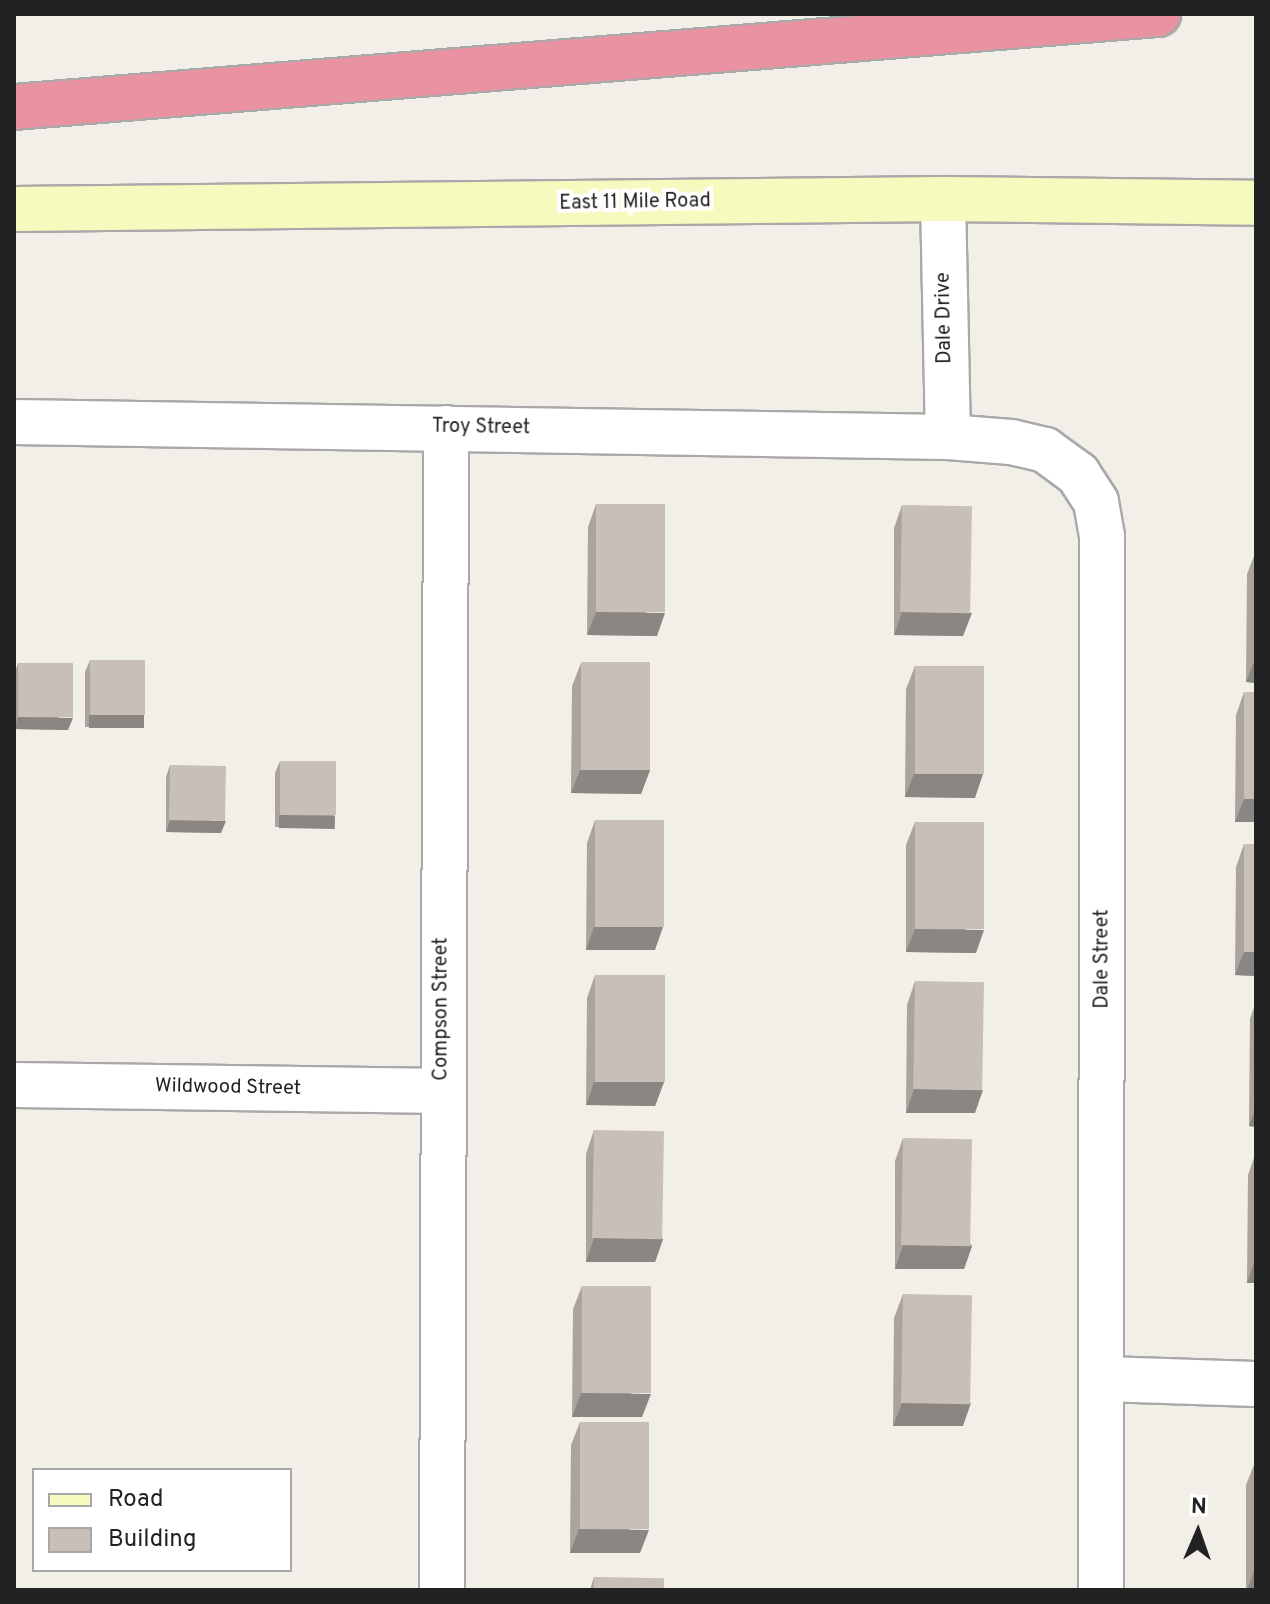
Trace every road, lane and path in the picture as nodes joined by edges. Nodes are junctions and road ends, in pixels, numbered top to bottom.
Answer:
1 (1158, 14) edge
2 (14, 107) edge
3 (943, 199) junction
4 (1256, 203) edge
5 (14, 209) edge
6 (14, 422) edge
7 (446, 428) junction
8 (948, 437) junction
9 (14, 1085) edge
10 (441, 1091) junction
11 (1104, 1379) junction
12 (1256, 1384) edge
13 (442, 1590) edge
14 (1101, 1590) edge

1 - 2 highway
3 - 4 main road, East 11 Mile Road
3 - 5 main road, East 11 Mile Road
3 - 8 street, Dale Drive
6 - 7 street, Troy Street
7 - 8 street, Troy Street
7 - 10 street, Compson Street
8 - 11 street, Dale Street
9 - 10 street, Wildwood Street
10 - 13 street, Compson Street
11 - 12 street
11 - 14 street, Dale Street

